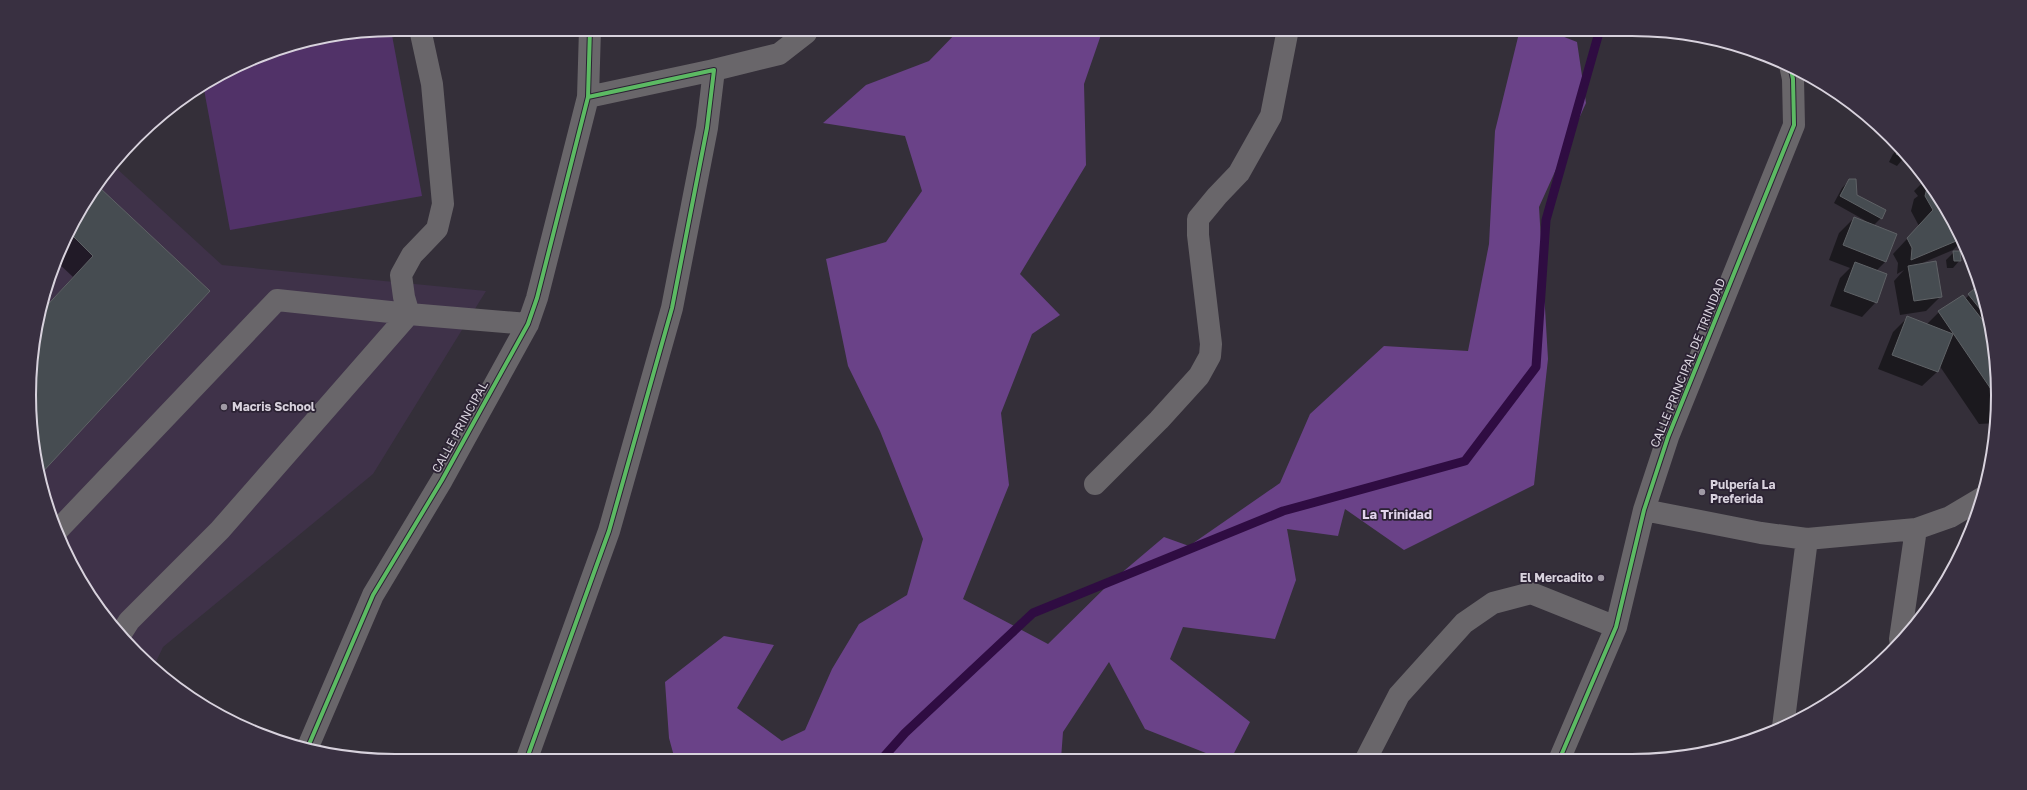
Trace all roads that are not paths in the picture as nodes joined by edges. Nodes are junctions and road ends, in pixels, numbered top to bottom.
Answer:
1 (422, 36) edge
2 (590, 36) edge
3 (802, 36) edge
4 (1287, 36) edge
5 (714, 70) junction
6 (1792, 73) edge
7 (588, 97) junction
8 (409, 314) junction
9 (528, 324) junction
10 (1094, 484) dead end
11 (1974, 503) edge
12 (1644, 510) junction
13 (61, 527) edge
14 (1916, 530) junction
15 (1807, 539) junction
16 (1616, 627) junction
17 (123, 630) edge
18 (1901, 633) edge
19 (1784, 720) edge
20 (309, 744) edge
21 (529, 754) edge
22 (1369, 754) edge
23 (1562, 754) edge

1 - 8 street
2 - 7 street, CALLE PRINCIPAL
3 - 5 street
4 - 10 street
5 - 7 street
5 - 21 street
6 - 12 street, CALLE PRINCIPAL DE TRINIDAD
7 - 9 street, CALLE PRINCIPAL
8 - 9 street
8 - 13 street
8 - 17 street
9 - 20 street, CALLE PRINCIPAL
11 - 14 street
12 - 15 street
12 - 16 street, CALLE PRINCIPAL DE TRINIDAD
14 - 15 street
14 - 18 street
15 - 19 street
16 - 22 street
16 - 23 street, CALLE PRINCIPAL DE TRINIDAD

